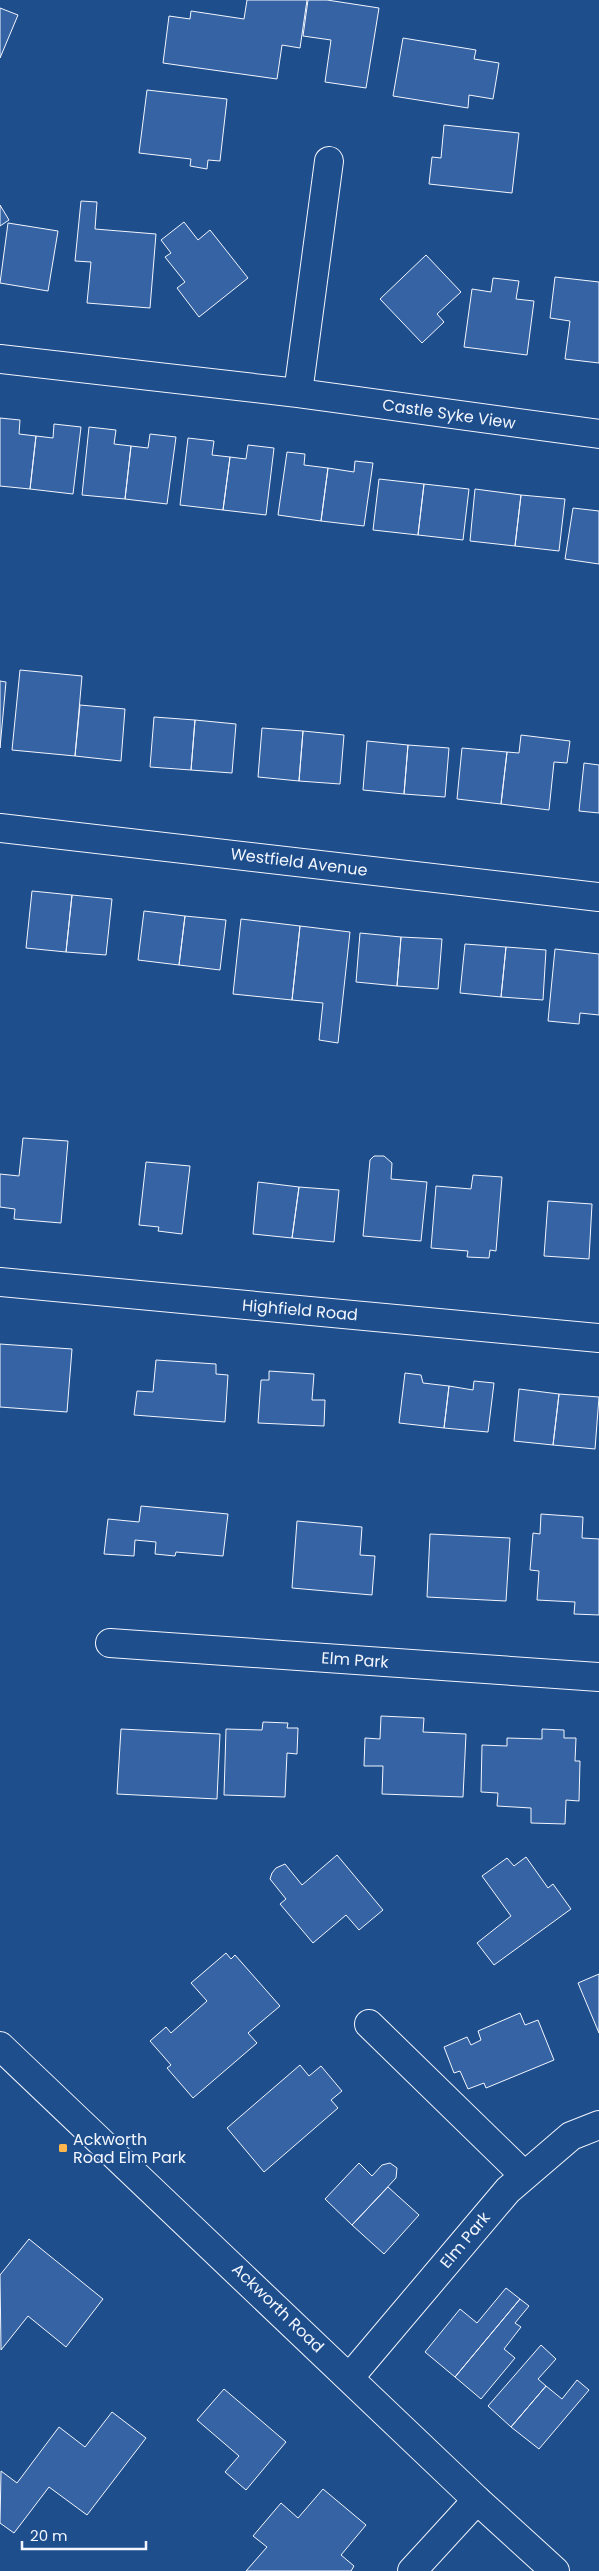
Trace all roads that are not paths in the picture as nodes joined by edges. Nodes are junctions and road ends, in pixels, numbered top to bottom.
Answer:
1 (329, 161) dead end
2 (0, 359) edge
3 (298, 393) junction
4 (599, 434) edge
5 (0, 828) edge
6 (599, 897) edge
7 (0, 1282) edge
8 (599, 1338) edge
9 (110, 1643) dead end
10 (599, 1677) edge
11 (369, 2024) dead end
12 (0, 2046) edge
13 (599, 2125) edge
14 (524, 2175) junction
15 (350, 2377) junction
16 (477, 2500) junction
17 (412, 2571) edge
18 (555, 2571) edge

1 - 3 main road
2 - 3 main road, Castle Syke View
3 - 4 main road, Castle Syke View
5 - 6 main road, Westfield Avenue
7 - 8 main road, Highfield Road
9 - 10 main road, Elm Park
11 - 14 main road
12 - 15 main road, Ackworth Road
13 - 14 main road, Elm Park
14 - 15 main road, Elm Park
15 - 16 main road, Ackworth Road
16 - 17 main road
16 - 18 main road, Ackworth Road

